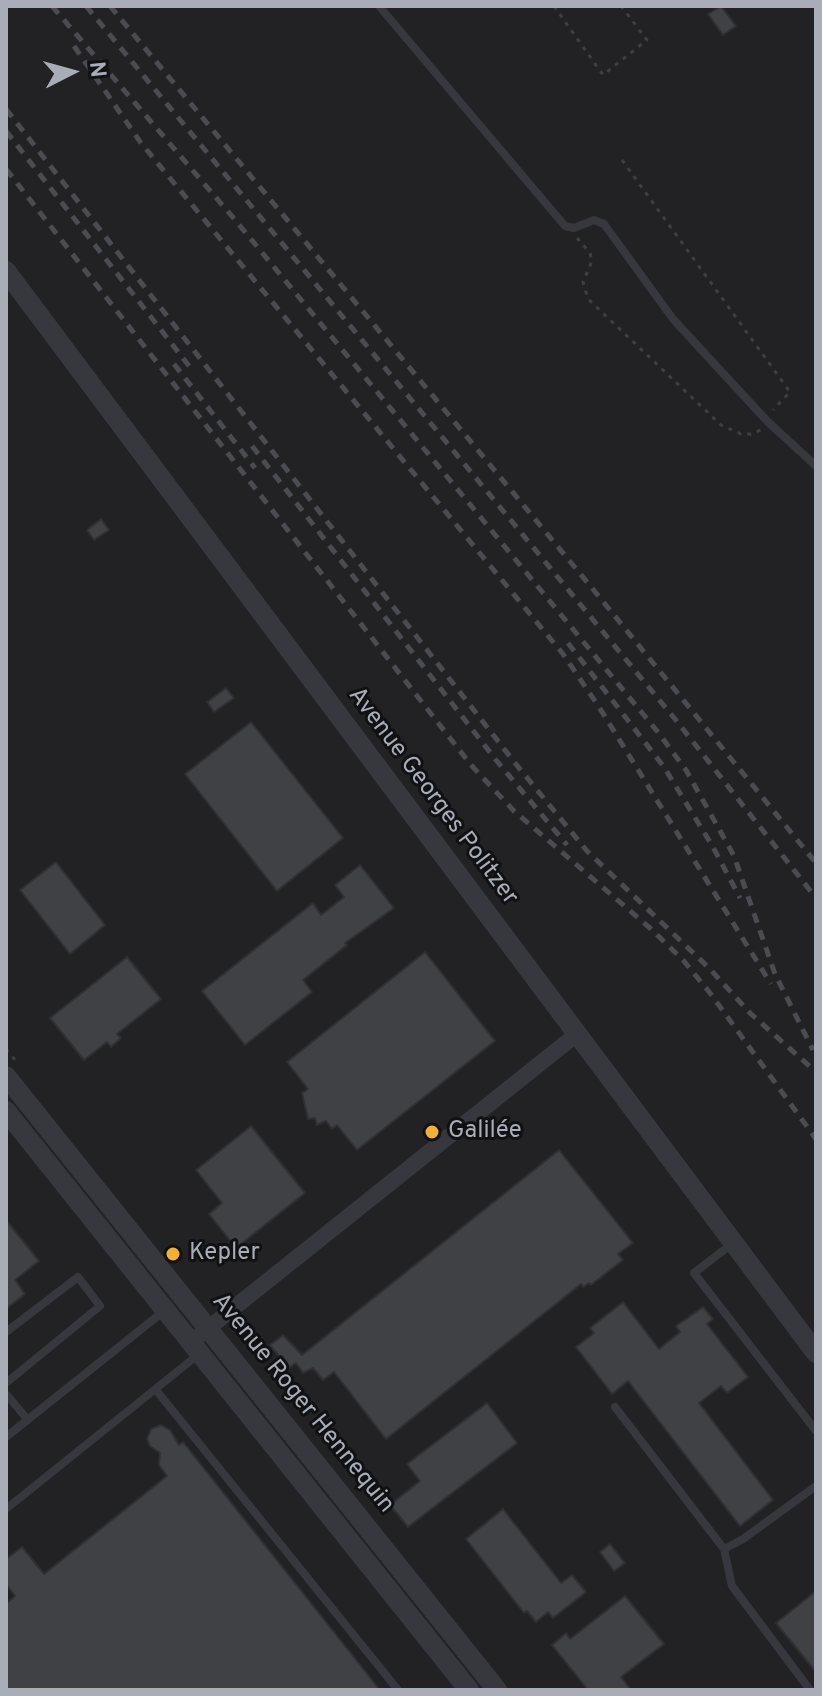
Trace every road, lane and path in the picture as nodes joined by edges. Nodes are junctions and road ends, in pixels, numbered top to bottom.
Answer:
1 (379, 6) edge
2 (554, 6) edge
3 (621, 6) edge
4 (6, 271) edge
5 (816, 466) edge
6 (577, 1034) junction
7 (6, 1076) edge
8 (6, 1111) edge
9 (733, 1243) junction
10 (165, 1310) junction
11 (209, 1328) junction
12 (6, 1332) edge
13 (195, 1348) junction
14 (816, 1353) edge
15 (6, 1383) edge
16 (156, 1390) junction
17 (6, 1394) edge
18 (615, 1407) dead end
19 (28, 1420) junction
20 (816, 1431) edge
21 (9, 1433) edge
22 (816, 1486) edge
23 (6, 1509) edge
24 (724, 1549) junction
25 (398, 1690) edge
26 (469, 1690) edge
27 (497, 1690) edge
28 (810, 1690) edge

1 - 5 lane
2 - 3 path
4 - 6 street, Avenue Georges Politzer
6 - 9 street, Avenue Georges Politzer
6 - 11 street
7 - 11 street, Avenue Roger Hennequin
8 - 10 street, Avenue Roger Hennequin
9 - 14 street, Avenue Georges Politzer
9 - 20 lane
10 - 13 street, Avenue Roger Hennequin
10 - 19 lane
11 - 13 street
11 - 27 street, Avenue Roger Hennequin
12 - 15 lane
13 - 16 lane
13 - 26 street, Avenue Roger Hennequin
16 - 23 lane
16 - 25 lane
17 - 19 lane
18 - 24 lane
19 - 21 lane
22 - 24 lane
24 - 28 lane

